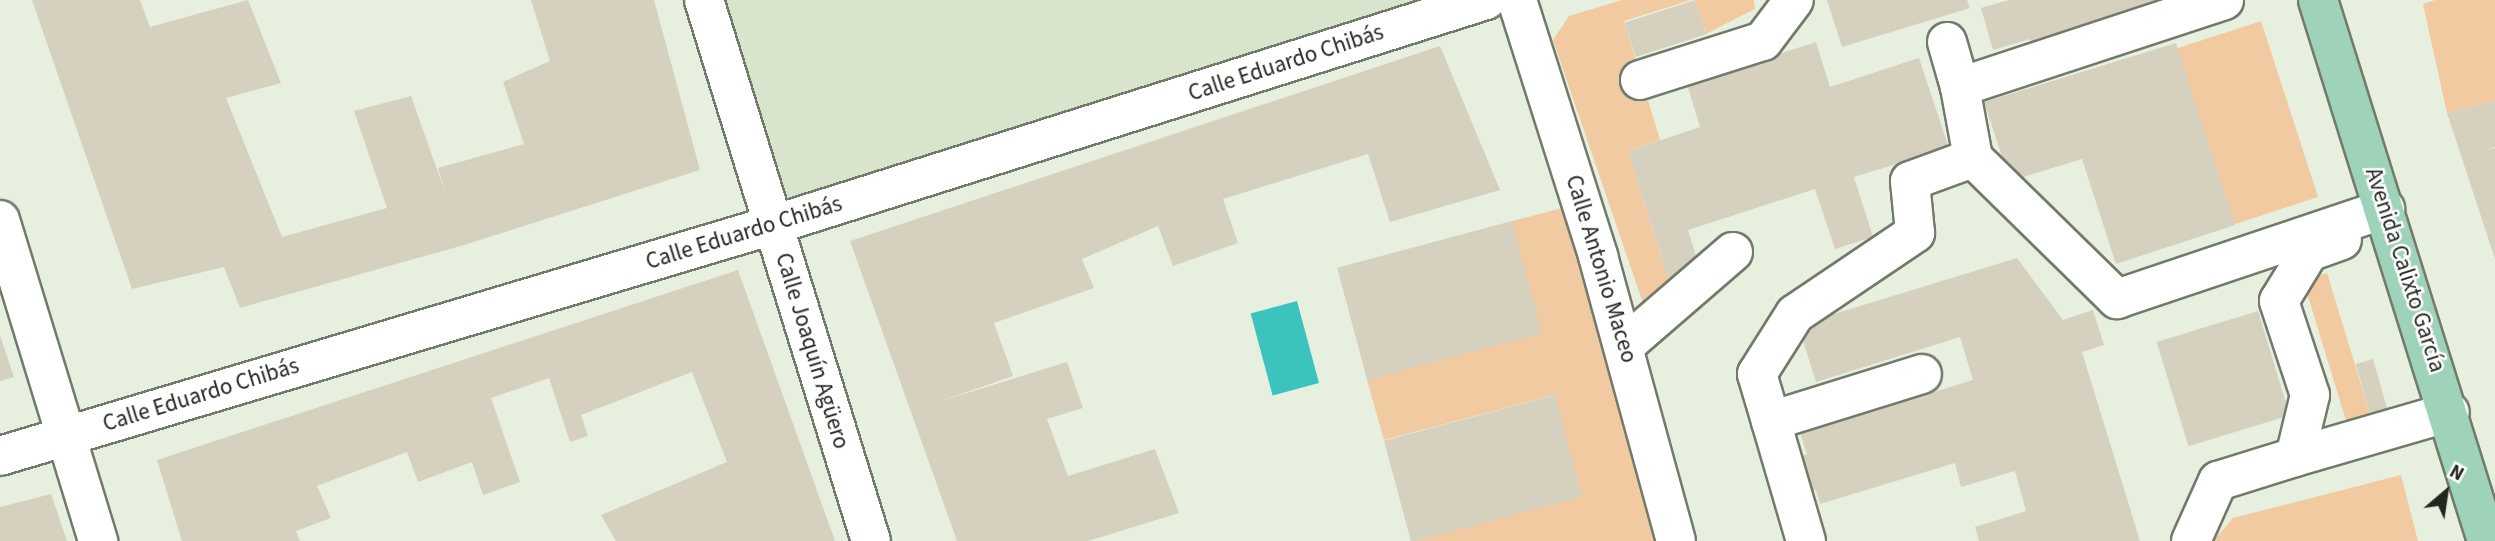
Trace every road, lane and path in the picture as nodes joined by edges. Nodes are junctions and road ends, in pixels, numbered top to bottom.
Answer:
1 (704, 0) edge
2 (1486, 0) edge
3 (1517, 0) edge
4 (1794, 0) edge
5 (2224, 0) edge
6 (2318, 0) edge
7 (1947, 42) dead end
8 (1640, 80) dead end
9 (1960, 87) junction
10 (1973, 158) junction
11 (2388, 216) junction
12 (0, 220) edge
13 (773, 225) junction
14 (1732, 253) dead end
15 (1624, 346) junction
16 (1922, 374) dead end
17 (2450, 412) junction
18 (1772, 421) junction
19 (2390, 429) junction
20 (64, 436) junction
21 (0, 456) edge
22 (2295, 457) junction
23 (2467, 470) junction
24 (98, 541) edge
25 (871, 541) edge
26 (1676, 541) edge
27 (1806, 541) edge
28 (2191, 541) edge
29 (2487, 541) edge

1 - 13 street, Calle Joaquín Agüero
2 - 13 street, Calle Eduardo Chibás
3 - 15 street, Calle Antonio Maceo
4 - 8 street
5 - 9 street
6 - 11 main road, Avenida Calixto García
7 - 9 street
9 - 10 street
10 - 11 street
10 - 18 street
11 - 17 main road, Avenida Calixto García
11 - 22 street
12 - 20 street
13 - 20 street, Calle Eduardo Chibás
13 - 25 street, Calle Joaquín Agüero
14 - 15 street
15 - 26 street, Calle Antonio Maceo
16 - 18 street
17 - 19 street
17 - 23 main road, Avenida Calixto García
18 - 27 street
19 - 22 street
19 - 23 street
20 - 21 street, Calle Eduardo Chibás
20 - 24 street
22 - 28 street
23 - 29 main road, Avenida Calixto García

